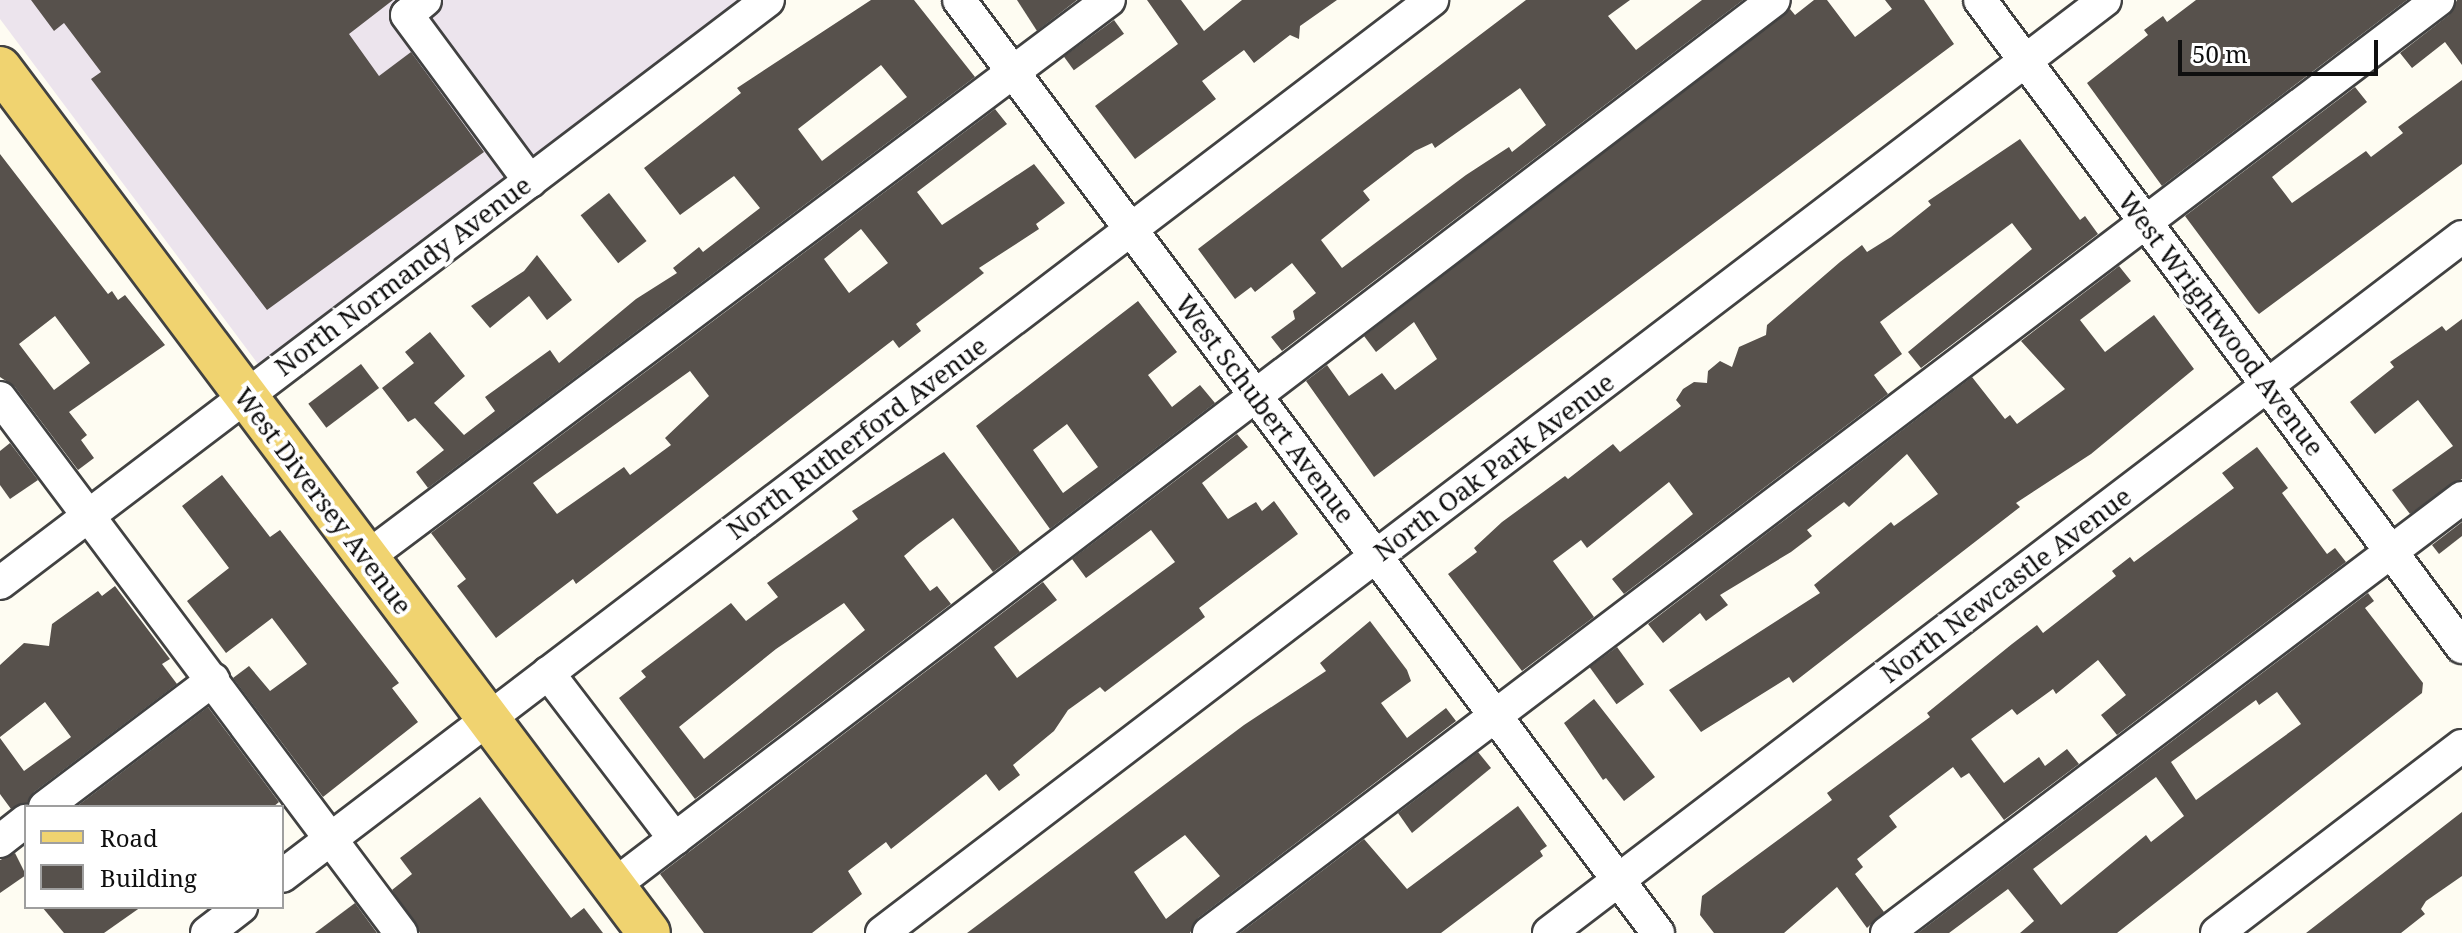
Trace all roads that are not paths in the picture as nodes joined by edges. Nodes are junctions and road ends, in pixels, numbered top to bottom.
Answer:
1 (425, 0) edge
2 (768, 0) edge
3 (959, 0) edge
4 (1109, 0) edge
5 (1432, 0) edge
6 (1774, 0) edge
7 (1980, 0) edge
8 (2105, 0) edge
9 (2438, 0) edge
10 (2025, 61) junction
11 (1, 72) edge
12 (1013, 72) junction
13 (530, 181) junction
14 (2145, 222) junction
15 (1131, 229) junction
16 (2462, 237) edge
17 (2267, 385) junction
18 (244, 396) junction
19 (1256, 396) junction
20 (0, 398) edge
21 (2462, 498) edge
22 (88, 516) junction
23 (2392, 552) junction
24 (1376, 557) junction
25 (366, 558) junction
26 (0, 583) edge
27 (2462, 647) edge
28 (548, 673) junction
29 (213, 680) junction
30 (1495, 716) junction
31 (488, 719) junction
32 (2462, 746) edge
33 (48, 805) edge
34 (24, 823) edge
35 (332, 838) junction
36 (675, 839) junction
37 (0, 841) edge
38 (284, 874) edge
39 (1618, 880) junction
40 (613, 886) junction
41 (238, 909) edge
42 (207, 933) edge
43 (401, 933) edge
44 (649, 933) edge
45 (882, 933) edge
46 (1209, 933) edge
47 (1549, 933) edge
48 (1658, 933) edge
49 (1887, 933) edge
50 (2217, 933) edge

1 - 13 street
2 - 13 street, North Normandy Avenue
3 - 12 street, West Schubert Avenue
4 - 12 street
5 - 15 street, North Rutherford Avenue
6 - 19 street
7 - 10 street, West Wrightwood Avenue
8 - 10 street, North Oak Park Avenue
9 - 14 street
10 - 14 street, West Wrightwood Avenue
10 - 24 street, North Oak Park Avenue
11 - 18 main road, West Diversey Avenue
12 - 15 street, West Schubert Avenue
12 - 25 street
13 - 18 street, North Normandy Avenue
14 - 17 street, West Wrightwood Avenue
14 - 30 street
15 - 19 street, West Schubert Avenue
15 - 28 street, North Rutherford Avenue
16 - 17 street, North Newcastle Avenue
17 - 23 street, West Wrightwood Avenue
17 - 39 street, North Newcastle Avenue
18 - 22 street, North Normandy Avenue
18 - 25 main road, West Diversey Avenue
19 - 24 street, West Schubert Avenue
19 - 36 street
20 - 22 street
21 - 23 street
22 - 26 street, North Normandy Avenue
22 - 29 street
23 - 27 street, West Wrightwood Avenue
23 - 49 street
24 - 30 street, West Schubert Avenue
24 - 45 street, North Oak Park Avenue
25 - 31 main road, West Diversey Avenue
28 - 31 street, North Rutherford Avenue
28 - 36 street
29 - 33 street
29 - 35 street
30 - 39 street, West Schubert Avenue
30 - 46 street
31 - 35 street, North Rutherford Avenue
31 - 40 main road, West Diversey Avenue
32 - 50 street
34 - 37 street
35 - 38 street, North Rutherford Avenue
35 - 43 street
36 - 40 street
39 - 47 street, North Newcastle Avenue
39 - 48 street, West Schubert Avenue
40 - 44 main road, West Diversey Avenue
41 - 42 street

